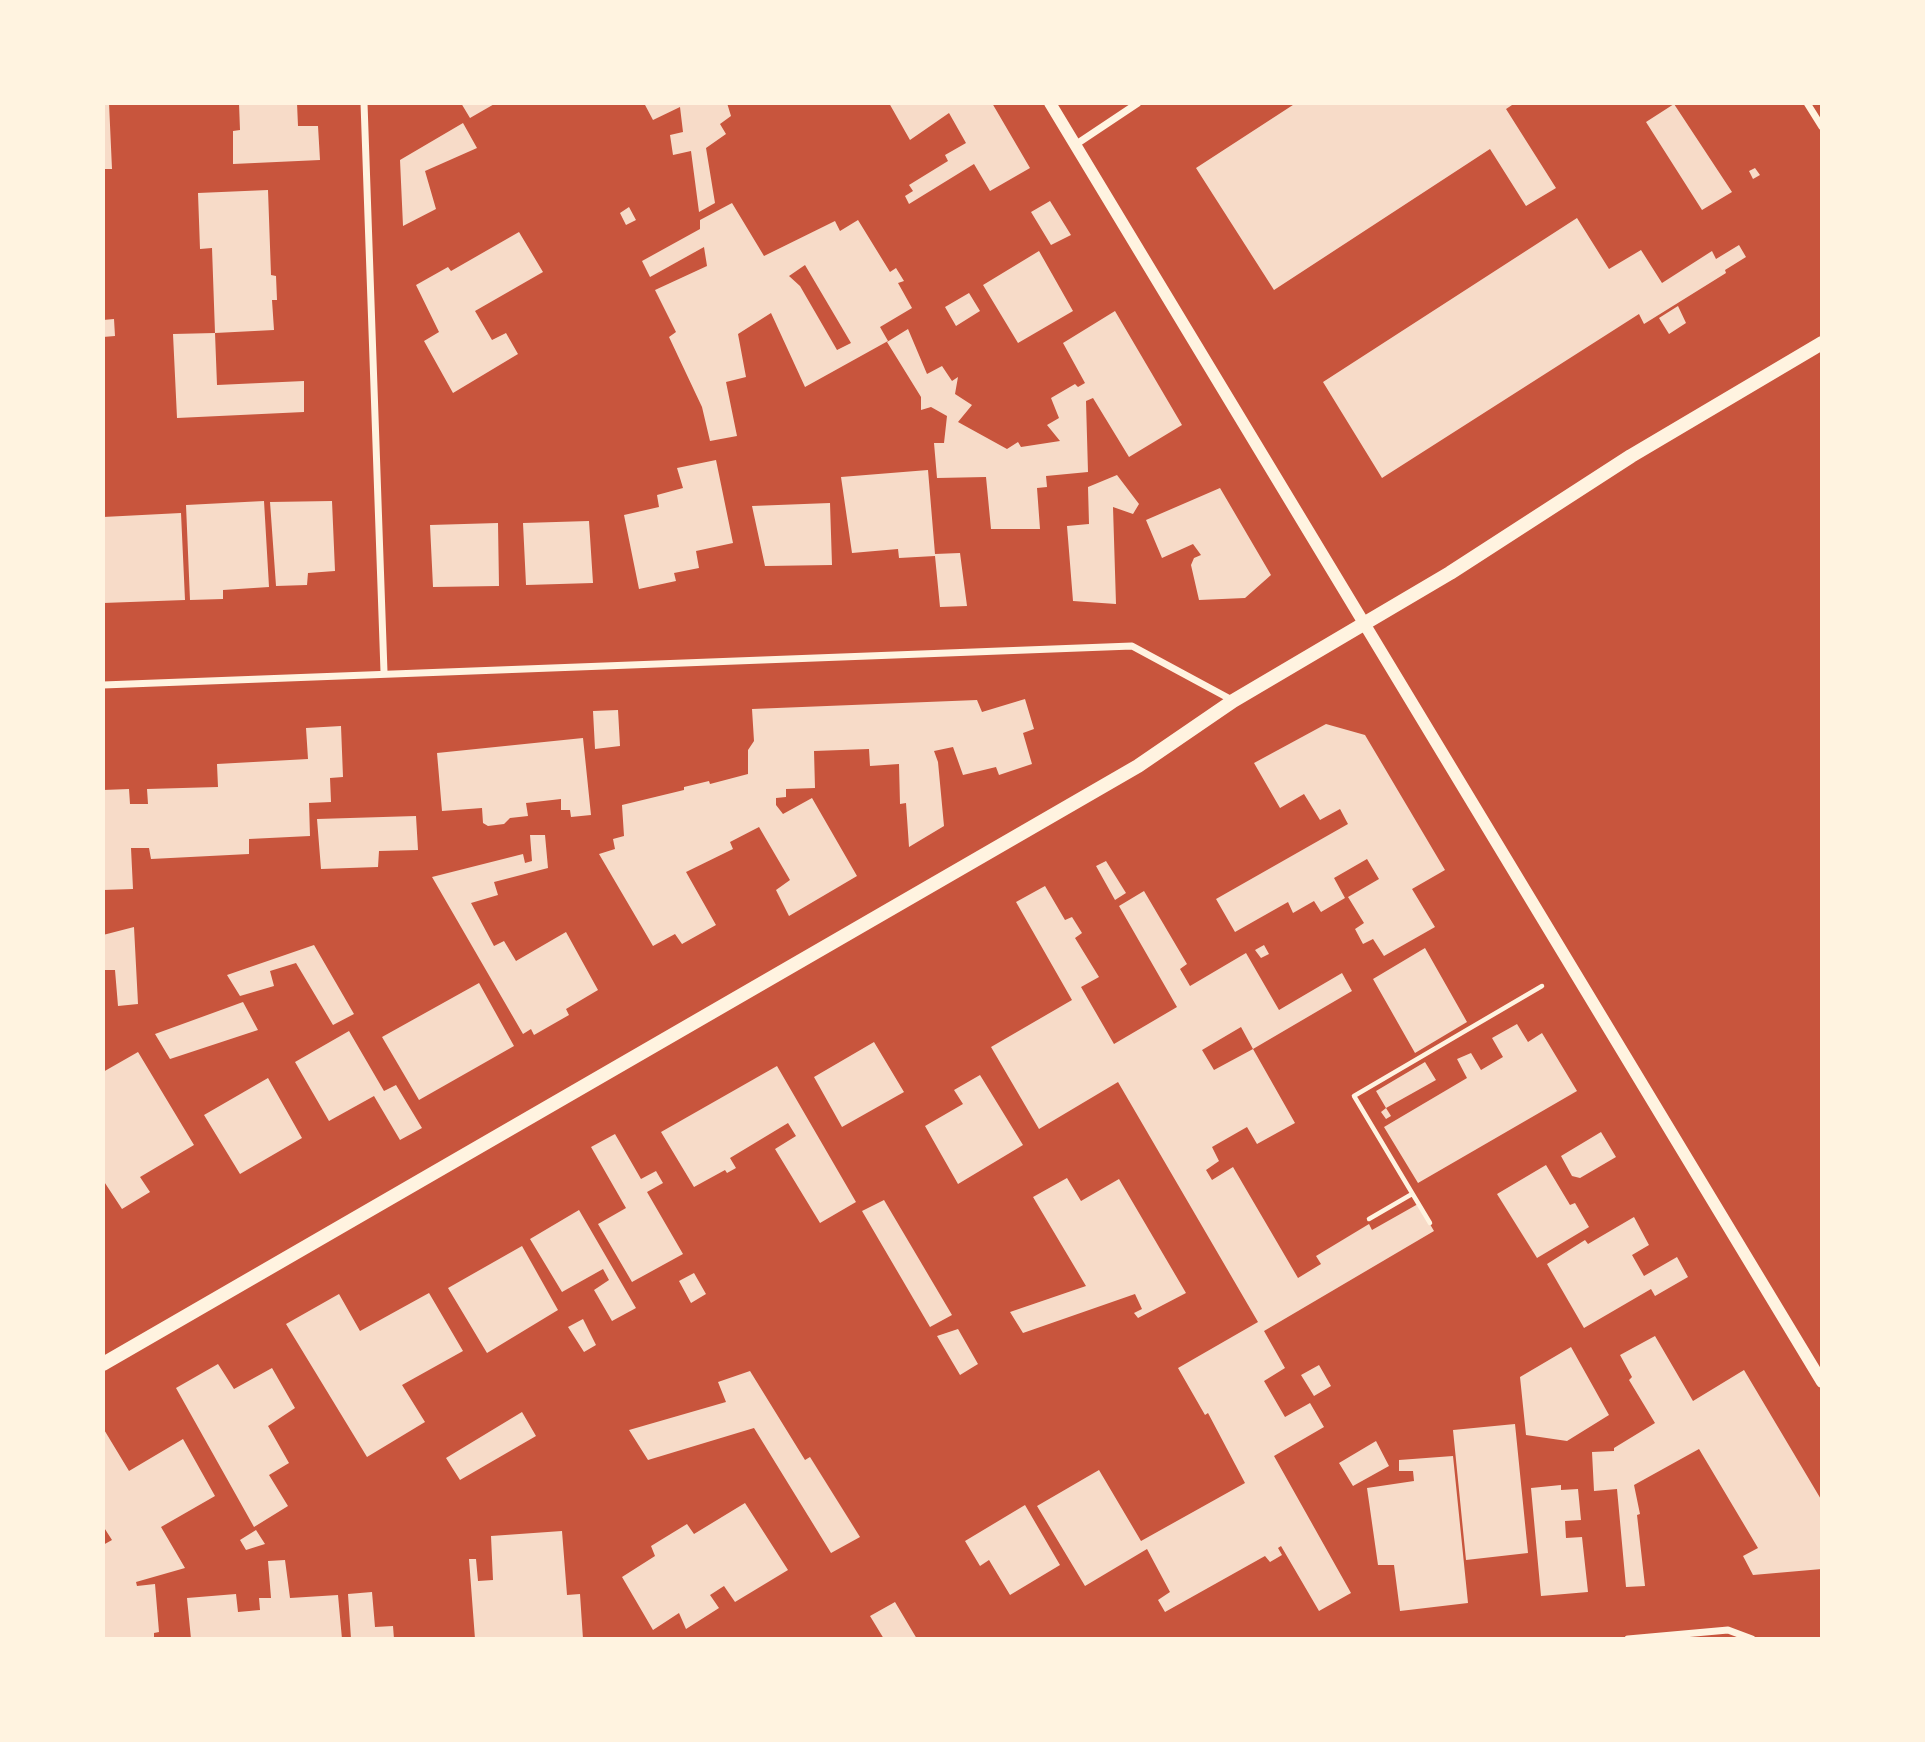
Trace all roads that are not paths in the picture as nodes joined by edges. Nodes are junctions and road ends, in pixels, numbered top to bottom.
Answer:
1 (364, 103) edge
2 (1050, 103) edge
3 (1138, 103) edge
4 (1807, 103) edge
5 (1822, 127) edge
6 (1074, 145) junction
7 (1822, 343) edge
8 (1365, 624) junction
9 (384, 672) junction
10 (103, 685) edge
11 (1233, 701) junction
12 (103, 1364) edge
13 (1822, 1382) edge
14 (1628, 1639) edge
15 (1752, 1639) edge

1 - 9 street
2 - 6 street
3 - 6 street
4 - 5 street
6 - 8 street
7 - 8 main road
8 - 11 main road
8 - 13 street
9 - 10 street
9 - 11 street
11 - 12 main road
14 - 15 street

